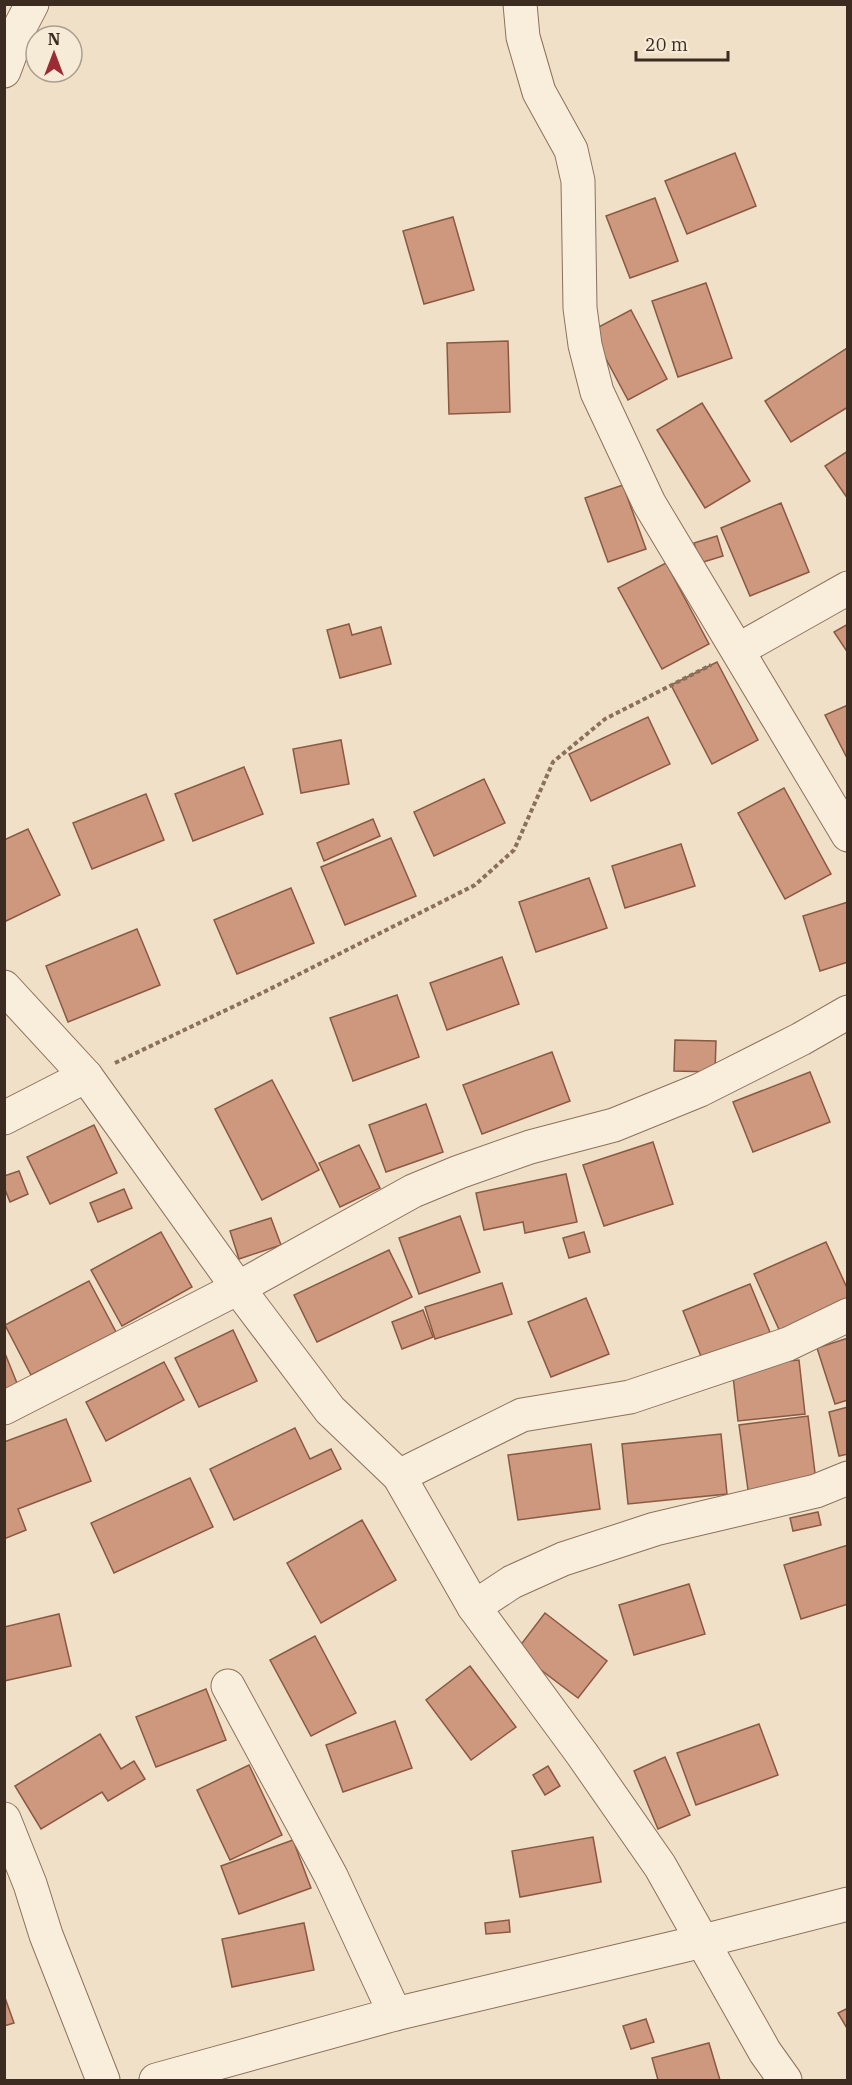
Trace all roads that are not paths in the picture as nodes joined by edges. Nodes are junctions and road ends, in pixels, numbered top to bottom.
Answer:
1 (32, 4) edge
2 (520, 4) edge
3 (4, 71) edge
4 (848, 588) edge
5 (738, 650) junction
6 (848, 835) edge
7 (4, 987) edge
8 (848, 1012) edge
9 (86, 1076) junction
10 (4, 1118) edge
11 (238, 1288) junction
12 (848, 1315) edge
13 (4, 1408) edge
14 (399, 1476) junction
15 (848, 1478) edge
16 (474, 1607) junction
17 (228, 1686) dead end
18 (4, 1819) edge
19 (848, 1904) edge
20 (703, 1941) junction
21 (395, 2014) junction
22 (103, 2080) edge
23 (156, 2080) edge
24 (785, 2080) edge

1 - 3 street
2 - 5 street
4 - 5 street
5 - 6 street
7 - 9 street
8 - 11 street
9 - 10 street
9 - 11 street
11 - 13 street
11 - 14 street
12 - 14 street
14 - 16 street
15 - 16 street
16 - 20 street
17 - 21 street
18 - 22 street
19 - 20 street
20 - 21 street
20 - 24 street
21 - 23 street

